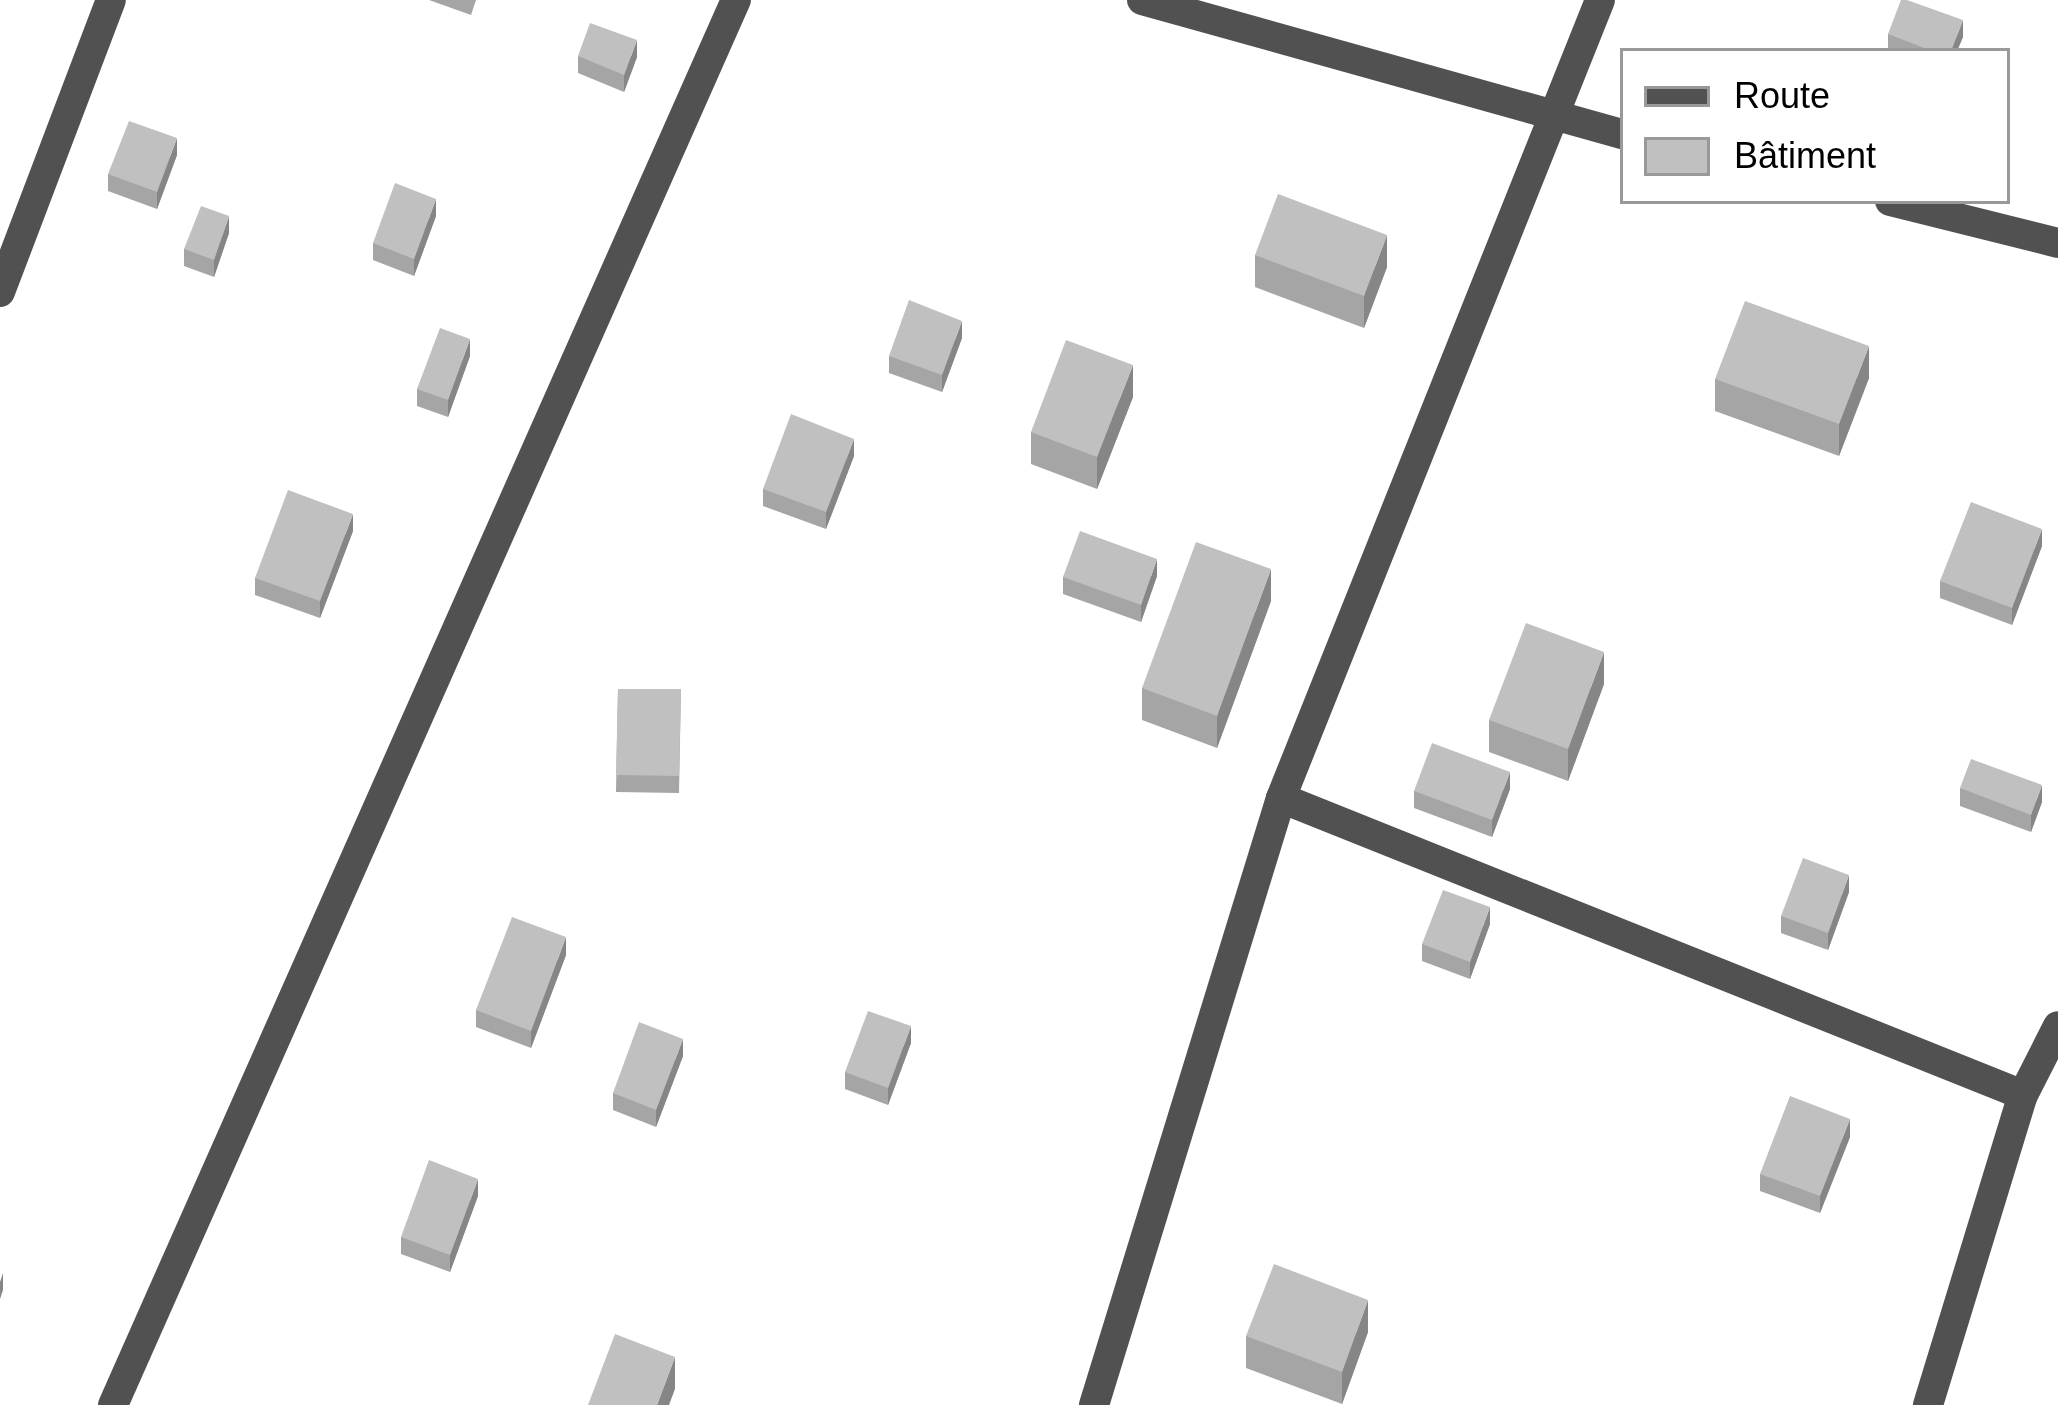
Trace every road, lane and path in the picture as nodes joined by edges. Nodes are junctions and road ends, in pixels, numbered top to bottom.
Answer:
1 (111, 0) edge
2 (736, 0) edge
3 (1142, 0) edge
4 (1600, 0) edge
5 (1555, 117) junction
6 (1620, 133) edge
7 (1902, 204) edge
8 (2058, 243) edge
9 (0, 292) edge
10 (1281, 798) junction
11 (2058, 1026) edge
12 (2023, 1095) junction
13 (113, 1405) edge
14 (1094, 1405) edge
15 (1928, 1405) edge

1 - 9 street
2 - 13 street
3 - 5 street
4 - 5 street
5 - 6 street
5 - 10 street
7 - 8 street
10 - 12 street
10 - 14 street
11 - 12 street
12 - 15 street

